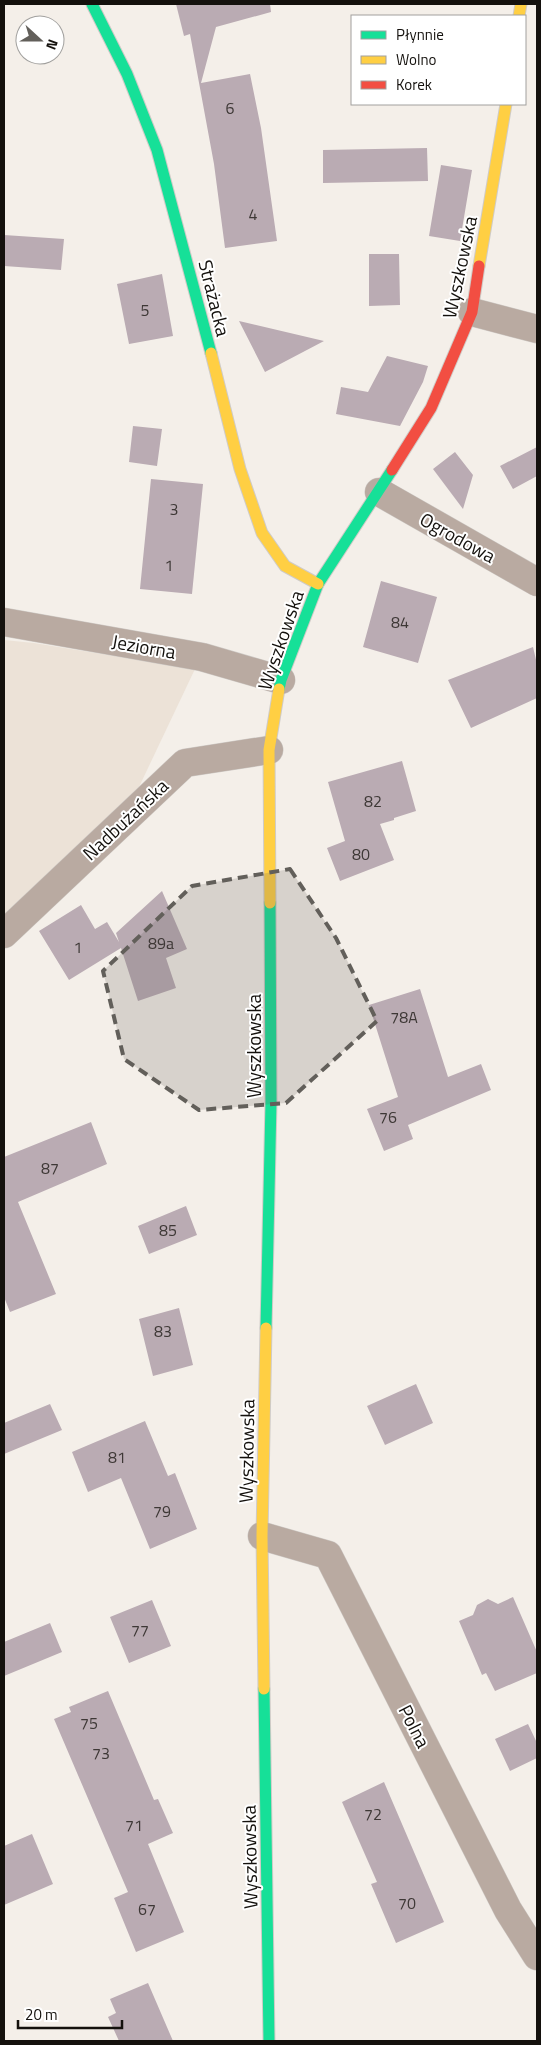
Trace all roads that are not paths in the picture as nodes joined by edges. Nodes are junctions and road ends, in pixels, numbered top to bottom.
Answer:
1 (92, 4) edge
2 (506, 105) edge
3 (472, 312) junction
4 (537, 329) edge
5 (379, 492) junction
6 (537, 582) edge
7 (318, 584) junction
8 (4, 622) edge
9 (281, 680) junction
10 (269, 750) junction
11 (4, 934) edge
12 (262, 1536) junction
13 (537, 1956) edge
14 (269, 2041) edge

1 - 7 street, Strażacka
2 - 3 street, Wyszkowska
3 - 4 street
3 - 5 street, Wyszkowska
5 - 6 street, Ogrodowa
5 - 7 street, Wyszkowska
7 - 9 street, Wyszkowska
8 - 9 street, Jeziorna
9 - 10 street, Wyszkowska
10 - 11 street, Nadbużańska
10 - 12 street, Wyszkowska
12 - 13 street, Polna
12 - 14 street, Wyszkowska

